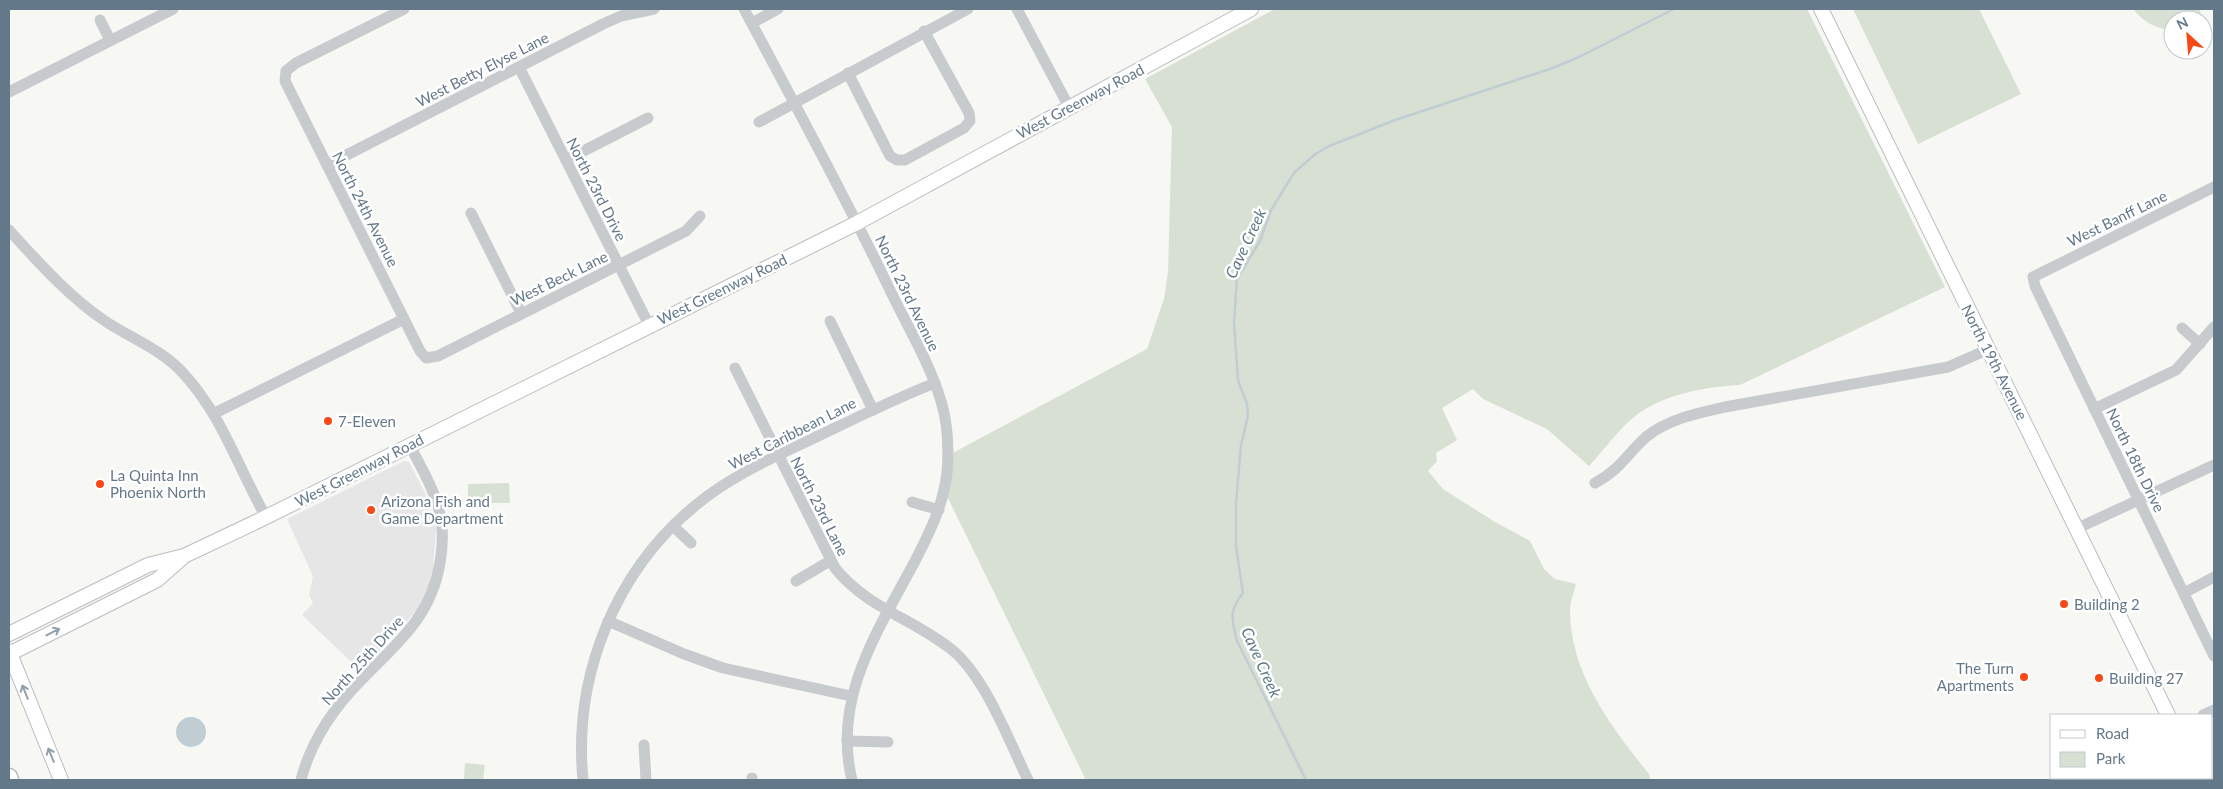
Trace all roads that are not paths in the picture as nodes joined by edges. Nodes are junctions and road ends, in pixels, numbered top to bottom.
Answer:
1 (173, 9) edge
2 (404, 9) edge
3 (654, 9) edge
4 (744, 9) edge
5 (778, 9) edge
6 (968, 9) edge
7 (1017, 9) edge
8 (1251, 9) edge
9 (1821, 9) edge
10 (100, 20) dead end
11 (752, 23) junction
12 (924, 31) junction
13 (110, 40) junction
14 (518, 67) junction
15 (848, 73) junction
16 (9, 92) edge
17 (793, 103) junction
18 (1069, 107) junction
19 (648, 118) dead end
20 (759, 122) dead end
21 (566, 160) junction
22 (327, 165) junction
23 (2214, 187) edge
24 (471, 213) dead end
25 (700, 216) dead end
26 (857, 223) junction
27 (9, 230) edge
28 (618, 266) junction
29 (2033, 277) joint
30 (522, 314) junction
31 (404, 319) junction
32 (830, 321) dead end
33 (649, 325) junction
34 (2214, 327) edge
35 (2182, 328) dead end
36 (2200, 344) junction
37 (1989, 349) junction
38 (426, 358) joint
39 (735, 368) dead end
40 (935, 383) junction
41 (2094, 409) junction
42 (873, 410) junction
43 (215, 414) junction
44 (409, 444) junction
45 (778, 456) junction
46 (2214, 465) edge
47 (1595, 483) dead end
48 (2138, 499) junction
49 (912, 502) dead end
50 (939, 510) junction
51 (266, 517) junction
52 (673, 526) junction
53 (2078, 528) junction
54 (691, 543) dead end
55 (184, 556) junction
56 (830, 561) junction
57 (2214, 577) edge
58 (796, 581) dead end
59 (2184, 593) junction
60 (888, 611) junction
61 (608, 621) junction
62 (9, 634) edge
63 (9, 653) edge
64 (2214, 656) edge
65 (851, 696) junction
66 (2168, 714) edge
67 (847, 741) junction
68 (888, 742) dead end
69 (644, 745) dead end
70 (9, 777) edge
71 (10, 780) edge
72 (61, 780) edge
73 (300, 780) edge
74 (583, 780) edge
75 (646, 780) edge
76 (852, 780) edge
77 (1028, 780) edge

1 - 13 street
2 - 22 street, North 24th Avenue
3 - 14 street, West Betty Elyse Lane
4 - 11 street, North 23rd Avenue
5 - 11 street
6 - 12 street
7 - 18 street
8 - 18 main road, West Greenway Road
9 - 37 main road, North 19th Avenue
10 - 13 street
11 - 17 street, North 23rd Avenue
12 - 15 street
12 - 15 street
13 - 16 street
14 - 21 street, North 23rd Drive
14 - 22 street, West Betty Elyse Lane
15 - 17 street
17 - 20 street
17 - 26 street, North 23rd Avenue
18 - 26 main road, West Greenway Road
19 - 21 street
21 - 28 street, North 23rd Drive
22 - 31 street, North 24th Avenue
23 - 29 street, West Banff Lane
24 - 30 street
25 - 28 street, West Beck Lane
26 - 33 main road, West Greenway Road
26 - 40 street, North 23rd Avenue
27 - 43 street
28 - 30 street, West Beck Lane
28 - 33 street, North 23rd Drive
29 - 41 street, North 18th Drive
30 - 38 street, West Beck Lane
31 - 38 street, North 24th Avenue
31 - 43 street
32 - 42 street
33 - 44 main road, West Greenway Road
34 - 36 street
35 - 36 street
36 - 41 street
37 - 47 street
37 - 53 main road, North 19th Avenue
39 - 45 street, North 23rd Lane
40 - 42 street, West Caribbean Lane
40 - 50 street, North 23rd Avenue
41 - 48 street, North 18th Drive
42 - 45 street, West Caribbean Lane
43 - 51 street
44 - 51 main road, West Greenway Road
44 - 73 street, North 25th Drive
45 - 52 street, West Caribbean Lane
45 - 56 street, North 23rd Lane
46 - 48 street
48 - 53 street
48 - 59 street, North 18th Drive
49 - 50 street
50 - 60 street, North 23rd Avenue
51 - 55 main road, West Greenway Road
52 - 54 street
52 - 61 street, West Caribbean Lane
53 - 66 main road, North 19th Avenue
55 - 62 main road, West Greenway Road
63 -> 55 main road, West Greenway Road
56 - 58 street
56 - 60 street, North 23rd Lane
57 - 59 street
59 - 64 street, North 18th Drive
60 - 65 street, North 23rd Avenue
60 - 77 street, North 23rd Lane
61 - 65 street
61 - 74 street, West Caribbean Lane
72 -> 63 main road
65 - 67 street, North 23rd Avenue
67 - 68 street
67 - 76 street, North 23rd Avenue
69 - 75 street
70 - 71 highway

